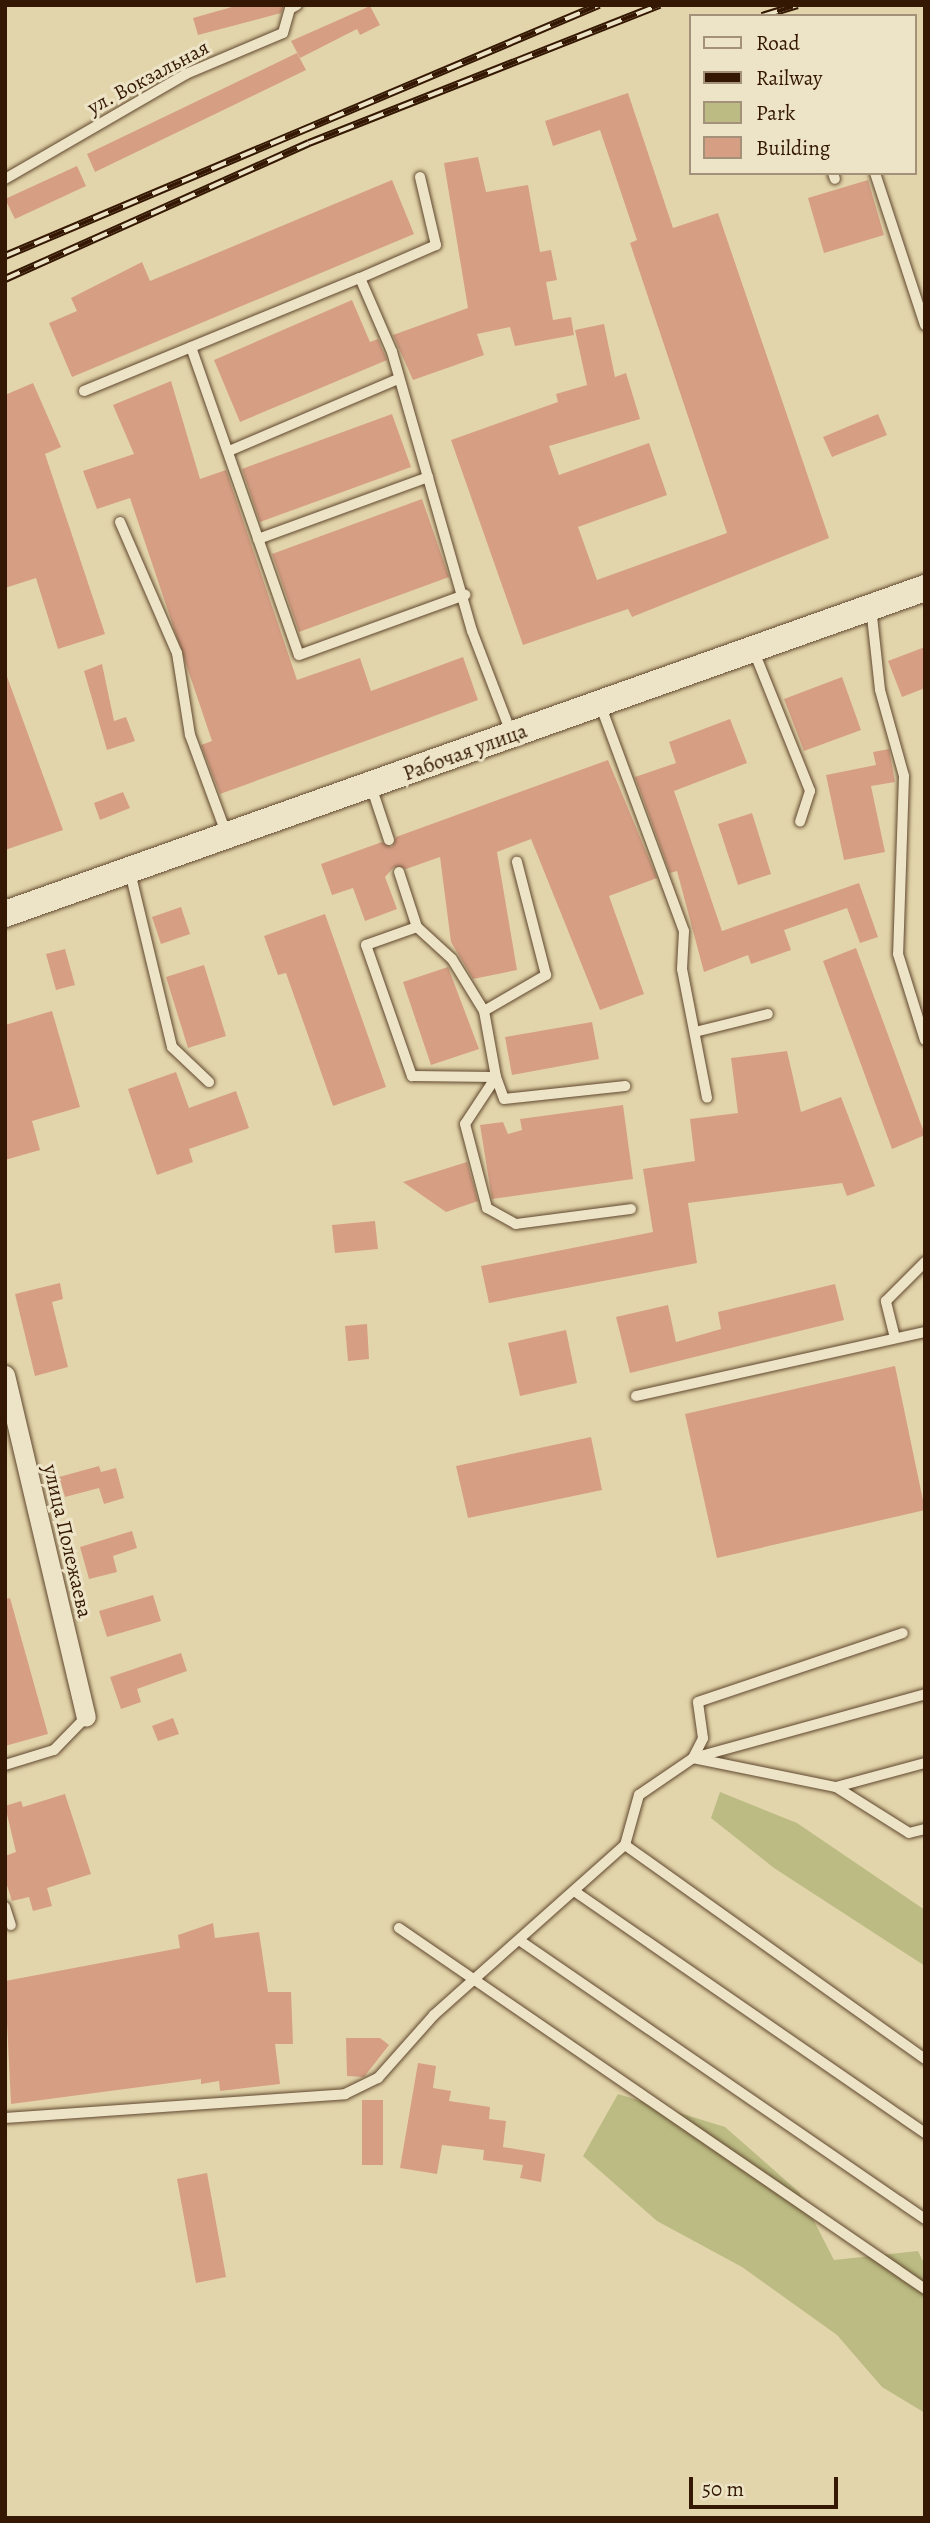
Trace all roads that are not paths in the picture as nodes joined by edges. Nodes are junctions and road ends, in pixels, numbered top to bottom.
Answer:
1 (297, 5) edge
2 (877, 175) edge
3 (420, 177) dead end
4 (5, 179) edge
5 (360, 278) junction
6 (925, 325) edge
7 (191, 347) junction
8 (398, 379) junction
9 (85, 391) dead end
10 (229, 451) junction
11 (428, 477) junction
12 (120, 522) dead end
13 (258, 539) junction
14 (925, 587) edge
15 (465, 594) junction
16 (871, 607) junction
17 (753, 649) junction
18 (600, 704) junction
19 (512, 735) junction
20 (371, 785) junction
21 (800, 821) dead end
22 (227, 837) junction
23 (389, 840) dead end
24 (517, 862) dead end
25 (130, 872) junction
26 (399, 872) dead end
27 (5, 914) edge
28 (417, 927) junction
29 (484, 1011) junction
30 (768, 1014) dead end
31 (695, 1032) junction
32 (925, 1040) edge
33 (496, 1077) junction
34 (209, 1082) dead end
35 (625, 1086) dead end
36 (707, 1098) dead end
37 (631, 1209) dead end
38 (925, 1262) edge
39 (925, 1332) edge
40 (895, 1338) junction
41 (6, 1380) edge
42 (636, 1396) dead end
43 (903, 1633) dead end
44 (925, 1694) edge
45 (86, 1717) joint
46 (693, 1758) junction
47 (925, 1763) edge
48 (5, 1765) edge
49 (836, 1787) junction
50 (925, 1829) edge
51 (909, 1833) junction
52 (925, 1840) edge
53 (625, 1845) junction
54 (577, 1893) junction
55 (5, 1907) edge
56 (11, 1925) dead end
57 (399, 1928) dead end
58 (519, 1940) junction
59 (472, 1981) junction
60 (925, 2059) edge
61 (5, 2118) edge
62 (925, 2133) edge
63 (925, 2218) edge
64 (925, 2289) edge

1 - 4 lane, ул. Вокзальная
2 - 6 lane
3 - 5 lane
5 - 7 lane
5 - 8 lane
7 - 9 lane
7 - 10 lane
8 - 10 lane
8 - 11 lane
10 - 13 lane
11 - 13 lane
11 - 15 lane
12 - 22 lane
13 - 15 lane
14 - 16 street, Рабочая улица
15 - 19 lane
16 - 17 street, Рабочая улица
16 - 32 lane
17 - 18 street, Рабочая улица
17 - 21 lane
18 - 19 street, Рабочая улица
18 - 31 lane
19 - 20 street, Рабочая улица
20 - 22 street, Рабочая улица
20 - 23 lane
22 - 25 street, Рабочая улица
24 - 29 lane
25 - 27 street, Рабочая улица
25 - 34 lane
26 - 28 lane
28 - 29 lane
28 - 33 lane
29 - 33 lane
30 - 31 lane
31 - 36 lane
33 - 35 lane
33 - 37 lane
38 - 40 lane
39 - 40 lane
40 - 42 lane
41 - 45 street, улица Полежаева
43 - 46 lane
44 - 46 lane
45 - 48 lane
46 - 49 lane
46 - 53 lane
47 - 49 lane
49 - 51 lane
50 - 51 lane
51 - 52 lane
53 - 54 lane
53 - 60 lane
54 - 58 lane
54 - 62 lane
55 - 56 lane
57 - 59 lane
58 - 59 lane
58 - 63 lane
59 - 61 lane
59 - 64 lane

